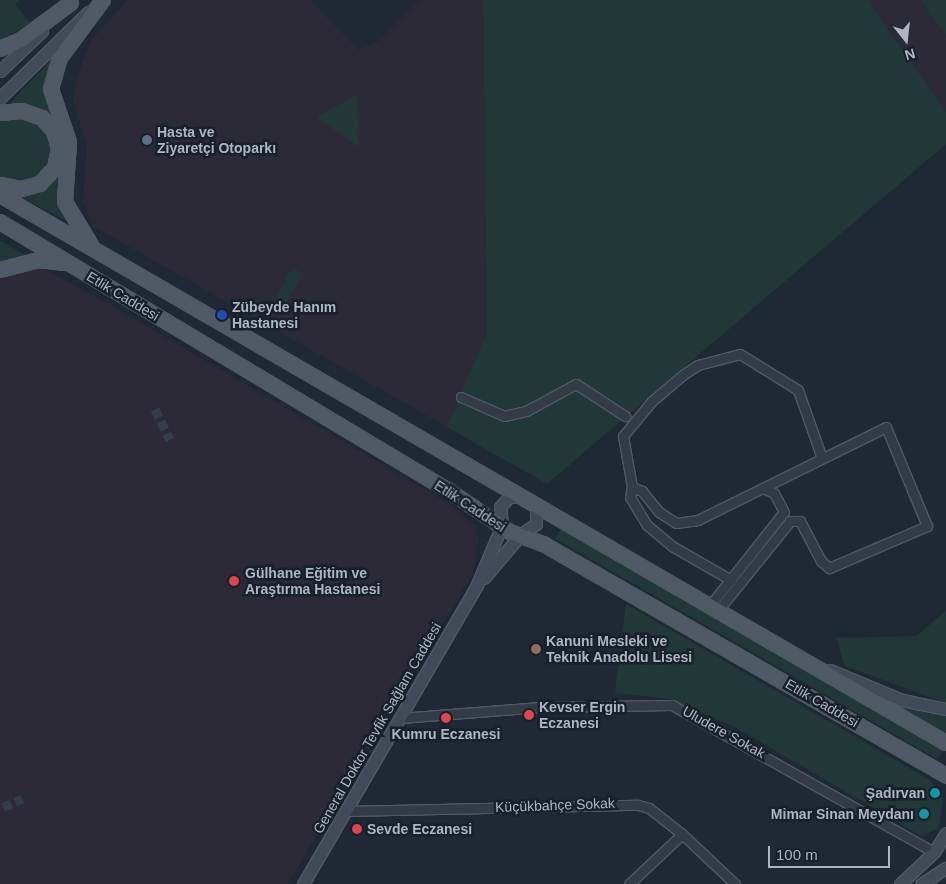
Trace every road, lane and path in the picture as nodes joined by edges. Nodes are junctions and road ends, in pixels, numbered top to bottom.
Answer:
1 (102, 0) edge
2 (73, 1) edge
3 (0, 48) edge
4 (0, 71) edge
5 (0, 98) edge
6 (0, 113) edge
7 (0, 185) edge
8 (0, 195) edge
9 (0, 222) edge
10 (96, 251) junction
11 (72, 265) junction
12 (0, 270) edge
13 (461, 397) dead end
14 (625, 416) dead end
15 (822, 458) junction
16 (632, 487) junction
17 (763, 488) junction
18 (520, 495) junction
19 (536, 505) junction
20 (502, 525) junction
21 (521, 534) junction
22 (731, 580) junction
23 (476, 587) junction
24 (715, 606) junction
25 (798, 655) junction
26 (946, 709) edge
27 (400, 718) junction
28 (946, 743) edge
29 (946, 776) edge
30 (345, 811) junction
31 (946, 833) edge
32 (682, 834) junction
33 (934, 852) junction
34 (946, 868) edge
35 (303, 884) edge
36 (629, 884) edge
37 (735, 884) edge
38 (900, 884) edge
39 (921, 884) edge

1 - 5 main road
1 - 10 main road
2 - 3 main road
2 - 4 main road
6 - 7 main road
8 - 10 main road, Etlik Caddesi
9 - 11 main road, Etlik Caddesi
10 - 18 main road, Etlik Caddesi
11 - 12 main road
11 - 20 main road, Etlik Caddesi
13 - 14 street
15 - 16 street
15 - 17 street
15 - 24 street
16 - 17 street
16 - 22 street
17 - 22 street
18 - 19 main road, Etlik Caddesi
18 - 20 main road
19 - 21 main road
19 - 24 main road, Etlik Caddesi
20 - 21 main road, Etlik Caddesi
20 - 23 main road, General Doktor Tevfik Sağlam Caddesi
21 - 23 main road, General Doktor Tevfik Sağlam Caddesi
21 - 29 main road, Etlik Caddesi
22 - 24 street
23 - 27 main road, General Doktor Tevfik Sağlam Caddesi
24 - 25 main road, Etlik Caddesi
25 - 26 main road
25 - 28 main road, Etlik Caddesi
27 - 30 main road, General Doktor Tevfik Sağlam Caddesi
27 - 33 street, Uludere Sokak
30 - 32 street, Küçükbahçe Sokak
30 - 35 main road, General Doktor Tevfik Sağlam Caddesi
31 - 33 main road
32 - 36 street
32 - 37 street, Küçükbahçe Sokak
33 - 38 main road
34 - 39 main road

